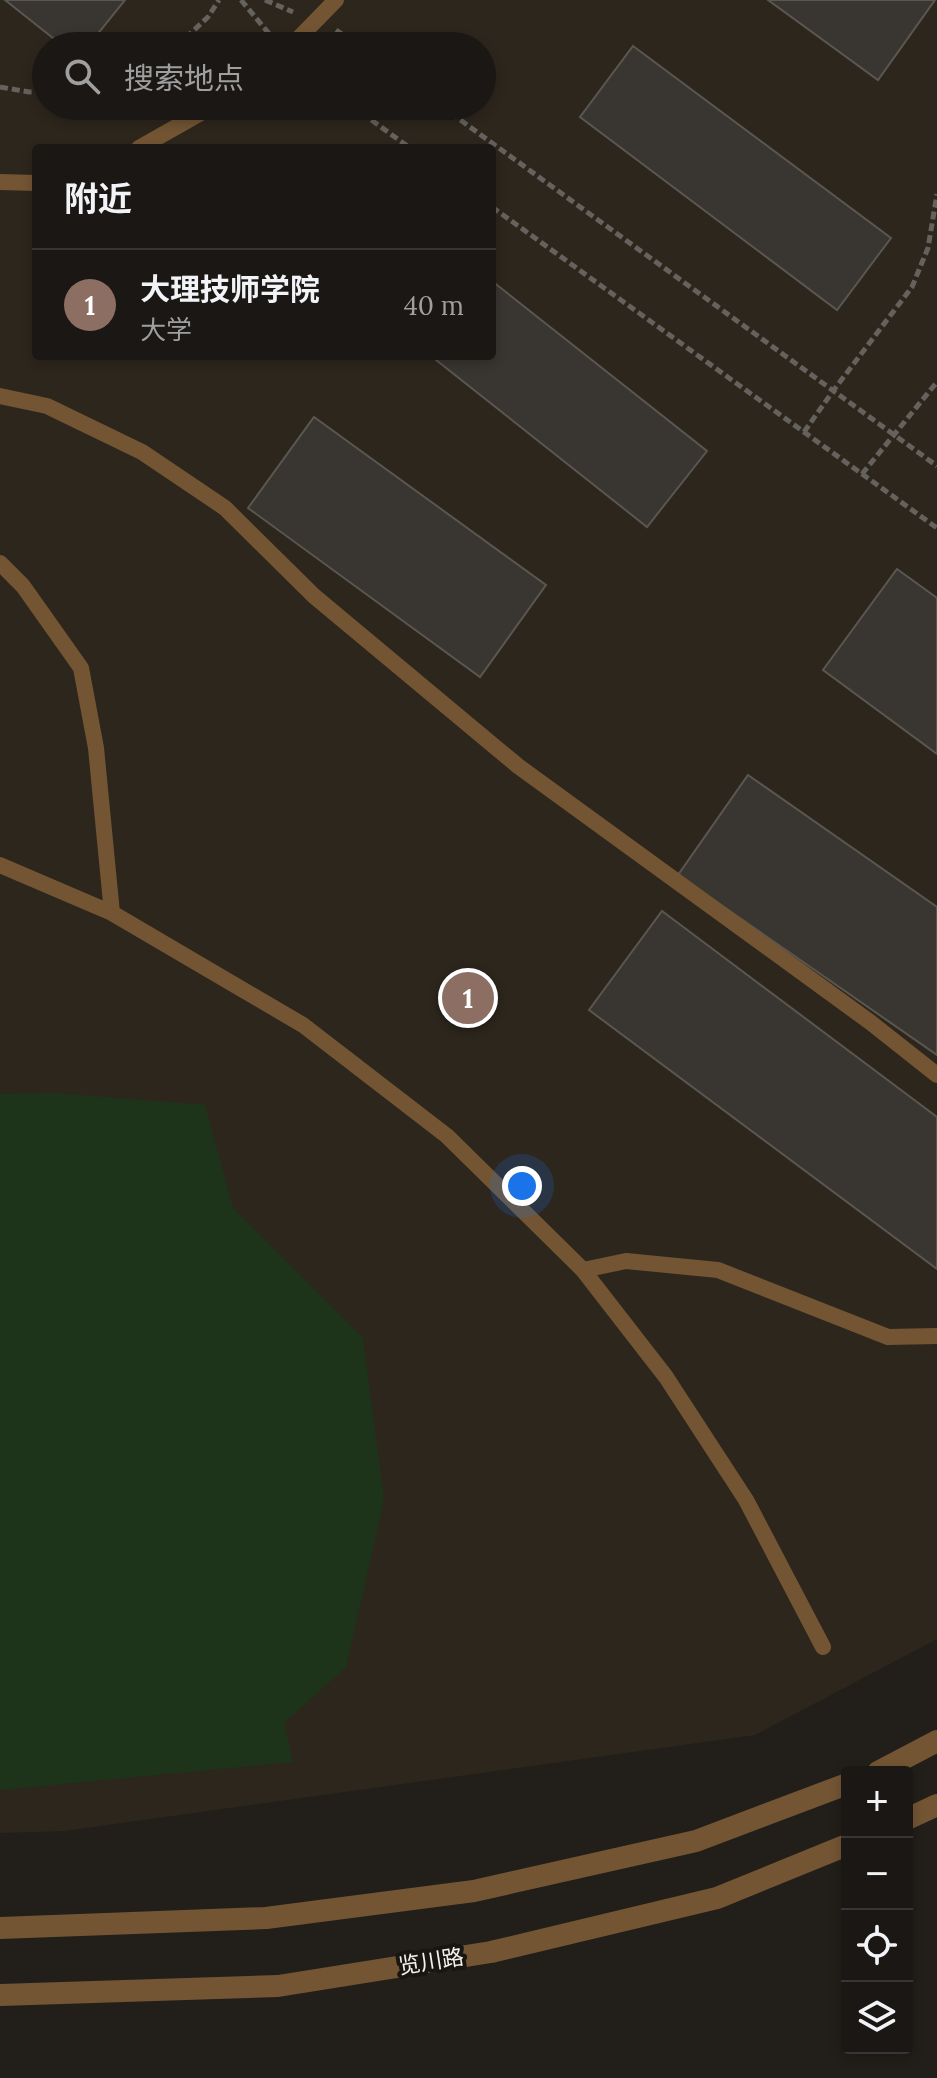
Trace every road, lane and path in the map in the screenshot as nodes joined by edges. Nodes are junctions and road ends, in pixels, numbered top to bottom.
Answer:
1 (219, 0) edge
2 (241, 0) edge
3 (336, 0) edge
4 (192, 32) edge
5 (268, 32) edge
6 (305, 32) edge
7 (0, 87) edge
8 (32, 92) edge
9 (188, 120) edge
10 (371, 120) edge
11 (460, 120) edge
12 (146, 144) edge
13 (404, 144) edge
14 (493, 144) edge
15 (496, 146) edge
16 (0, 182) edge
17 (32, 183) edge
18 (937, 194) edge
19 (496, 210) edge
20 (937, 382) edge
21 (833, 391) junction
22 (0, 396) edge
23 (804, 432) junction
24 (893, 434) junction
25 (937, 466) edge
26 (862, 474) junction
27 (937, 528) edge
28 (0, 563) edge
29 (0, 865) edge
30 (112, 913) junction
31 (937, 1075) edge
32 (583, 1270) junction
33 (937, 1336) edge
34 (823, 1647) dead end
35 (937, 1741) edge
36 (889, 1766) edge
37 (841, 1786) edge
38 (937, 1805) edge
39 (913, 1816) edge
40 (841, 1847) edge
41 (0, 1928) edge
42 (0, 1995) edge

1 - 4 path
2 - 5 path
3 - 6 lane
7 - 8 path
9 - 12 lane
10 - 13 path
11 - 14 path
15 - 21 path
16 - 17 lane
18 - 21 path
19 - 23 path
20 - 24 path
21 - 23 path
21 - 24 path
22 - 31 lane
23 - 26 path
24 - 25 path
24 - 26 path
26 - 27 path
28 - 30 lane
29 - 30 lane
30 - 32 lane
32 - 33 lane
32 - 34 lane
35 - 36 street
37 - 41 street
38 - 39 street
40 - 42 street, 览川路

